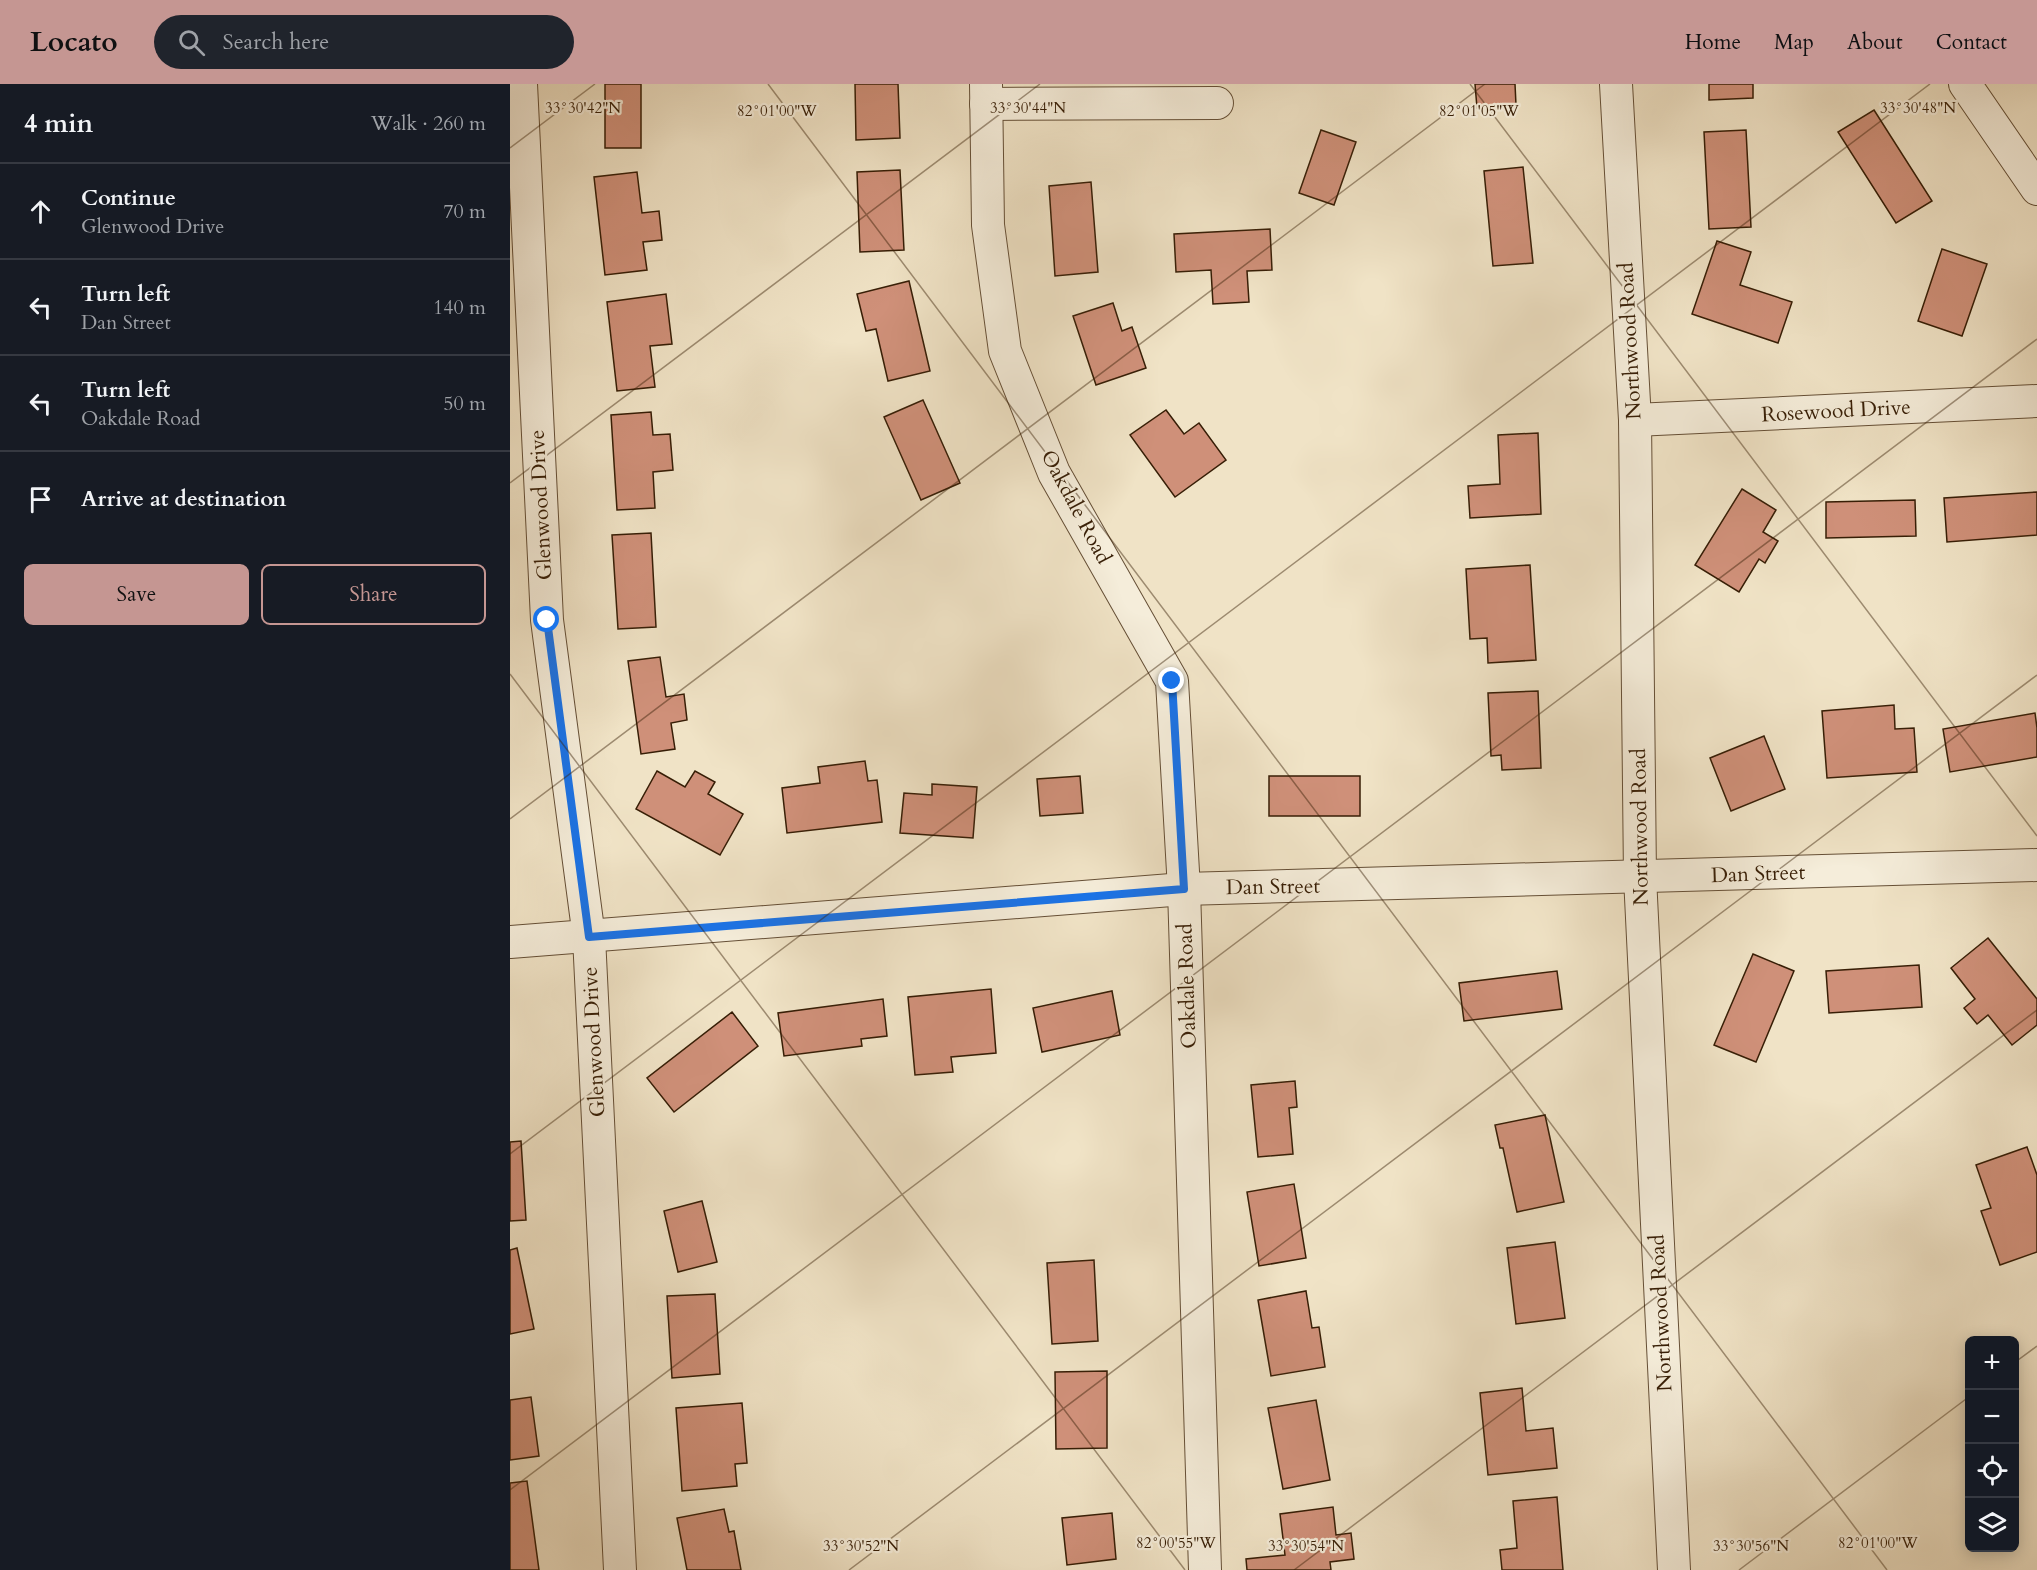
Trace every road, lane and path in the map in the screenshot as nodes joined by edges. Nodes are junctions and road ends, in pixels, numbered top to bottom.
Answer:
1 (521, 84) edge
2 (1616, 84) edge
3 (1965, 84) edge
4 (986, 94) edge
5 (1217, 103) dead end
6 (2037, 189) edge
7 (2037, 401) edge
8 (1635, 420) junction
9 (2037, 865) edge
10 (1640, 878) junction
11 (1184, 889) junction
12 (589, 937) junction
13 (510, 942) edge
14 (620, 1570) edge
15 (1205, 1570) edge
16 (1674, 1570) edge

1 - 12 street, Glenwood Drive
2 - 8 street, Northwood Road
3 - 6 street
4 - 5 street
4 - 11 street, Oakdale Road
7 - 8 street, Rosewood Drive
8 - 10 street, Northwood Road
9 - 10 street, Dan Street
10 - 11 street, Dan Street
10 - 16 street, Northwood Road
11 - 12 street, Dan Street
11 - 15 street, Oakdale Road
12 - 13 street, Dan Street
12 - 14 street, Glenwood Drive

